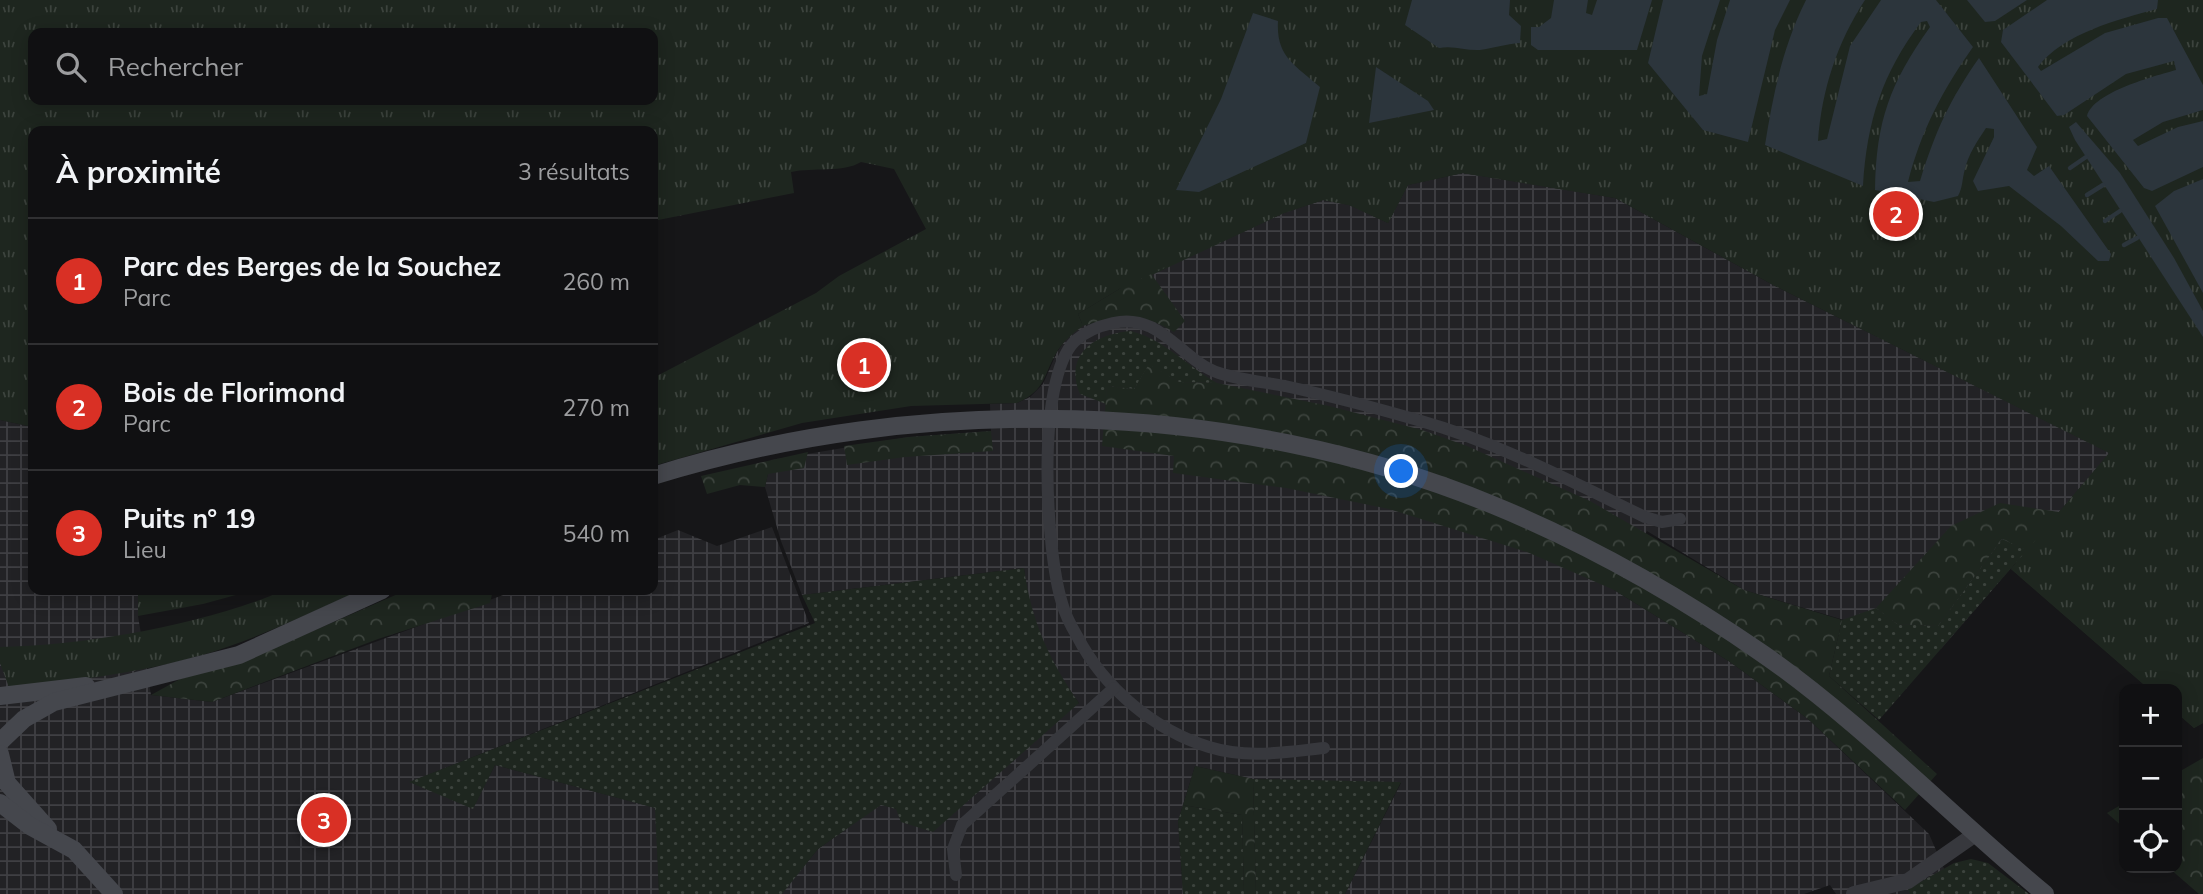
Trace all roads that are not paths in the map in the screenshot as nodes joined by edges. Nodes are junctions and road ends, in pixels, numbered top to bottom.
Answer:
1 (1051, 419) junction
2 (658, 474) edge
3 (1680, 519) dead end
4 (371, 595) edge
5 (107, 687) junction
6 (1114, 688) junction
7 (0, 696) edge
8 (1, 742) edge
9 (1324, 748) dead end
10 (0, 803) edge
11 (1974, 835) junction
12 (57, 839) junction
13 (956, 875) dead end
14 (114, 894) edge
15 (1854, 894) edge
16 (2045, 894) edge

1 - 2 main road
1 - 3 street
1 - 6 street
1 - 11 main road
4 - 5 main road
5 - 7 main road
5 - 8 main road
6 - 9 street
6 - 13 street
8 - 12 main road
10 - 12 main road
11 - 15 street
11 - 16 main road
12 - 14 main road

